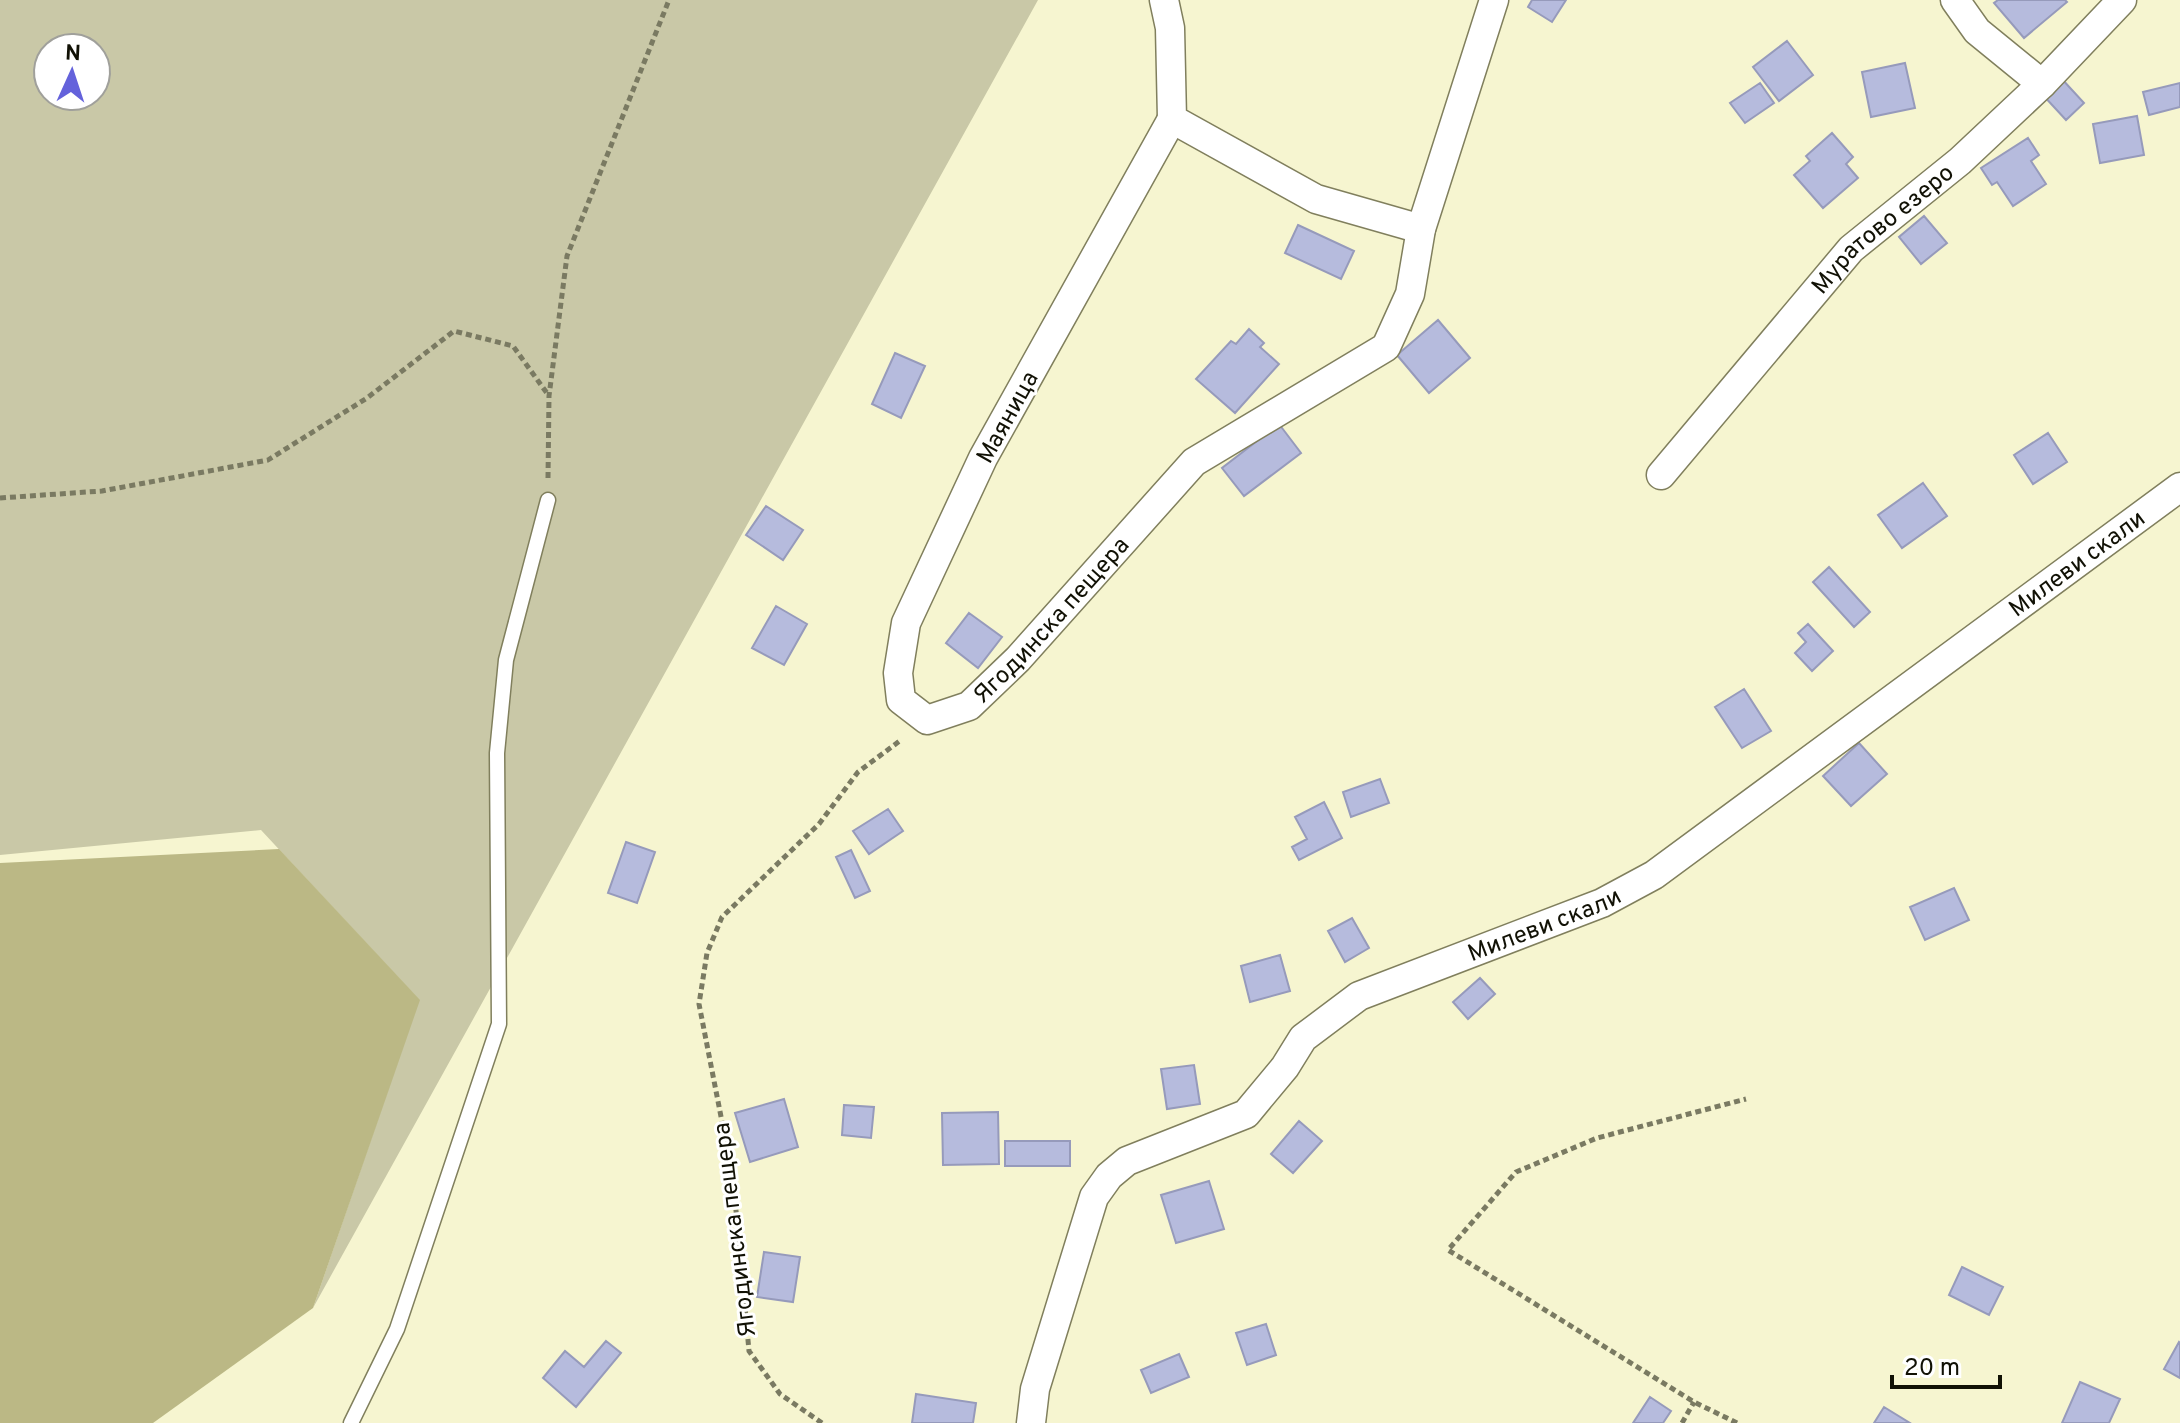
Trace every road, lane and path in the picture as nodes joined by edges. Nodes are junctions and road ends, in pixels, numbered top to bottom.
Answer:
1 (669, 0) edge
2 (1164, 0) edge
3 (1481, 0) edge
4 (1494, 0) edge
5 (1955, 0) edge
6 (2122, 0) edge
7 (1483, 33) junction
8 (2042, 84) junction
9 (1172, 119) junction
10 (1421, 229) junction
11 (549, 396) junction
12 (1661, 475) dead end
13 (2180, 487) edge
14 (0, 498) edge
15 (548, 500) joint
16 (927, 720) junction
17 (1746, 1099) dead end
18 (1694, 1402) junction
19 (351, 1423) edge
20 (822, 1423) edge
21 (1031, 1423) edge
22 (1682, 1423) edge
23 (1737, 1423) edge

1 - 11 path
2 - 9 street
3 - 7 street
4 - 7 street, Ягодинска пещера
5 - 8 street
6 - 8 street, Муратово езеро
7 - 10 street, Ягодинска пещера
8 - 12 street, Муратово езеро
9 - 10 street
9 - 16 street, Маяница
10 - 16 street, Ягодинска пещера
11 - 14 path
11 - 15 path
13 - 21 street, Милеви скали
15 - 19 lane
16 - 20 path, Ягодинска пещера
17 - 18 path
18 - 22 path
18 - 23 path

